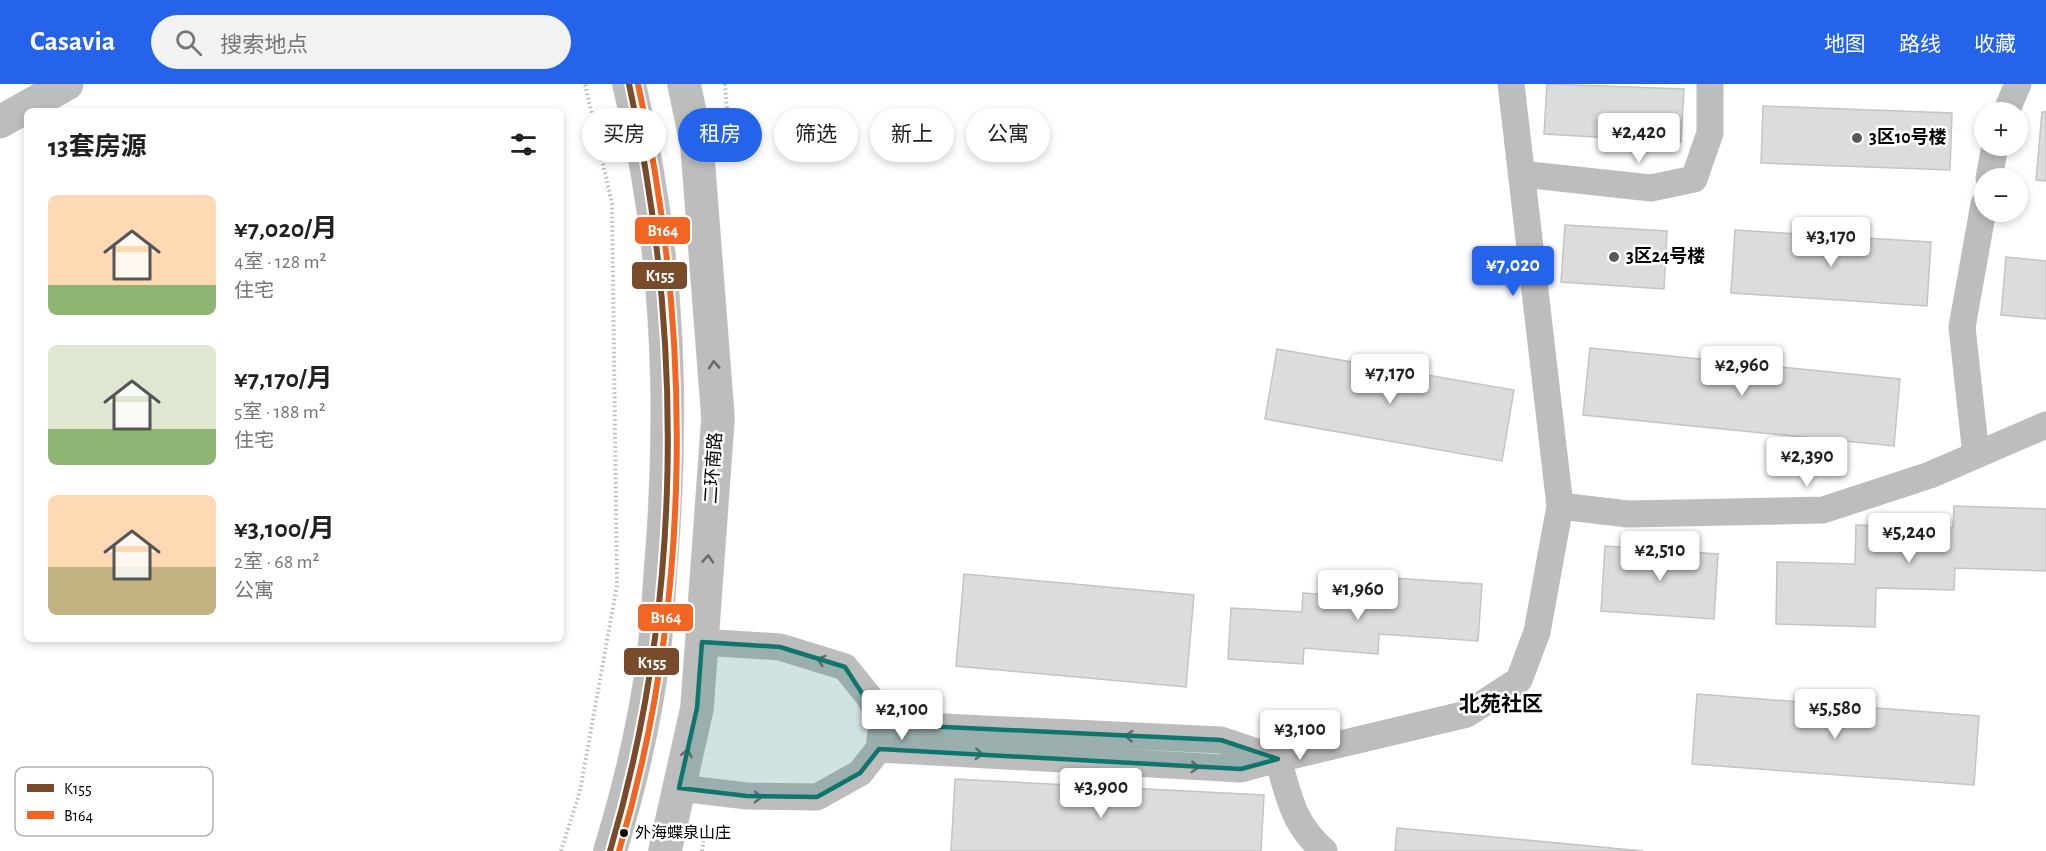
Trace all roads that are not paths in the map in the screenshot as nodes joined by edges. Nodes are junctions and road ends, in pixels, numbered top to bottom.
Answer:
1 (67, 84) edge
2 (629, 84) edge
3 (684, 84) edge
4 (1511, 84) edge
5 (1710, 84) edge
6 (2018, 84) edge
7 (2010, 102) edge
8 (26, 108) edge
9 (24, 109) edge
10 (0, 123) edge
11 (1522, 174) junction
12 (1981, 222) edge
13 (2046, 425) edge
14 (1976, 455) junction
15 (1560, 506) junction
16 (702, 642) junction
17 (880, 736) junction
18 (1278, 759) junction
19 (679, 788) junction
20 (610, 851) edge
21 (665, 851) edge
22 (1324, 851) edge

1 - 8 main road
2 - 20 main road
16 -> 3 main road, 二环南路
4 - 11 street
5 - 11 street
6 - 7 street
9 - 10 main road
11 - 15 street
12 - 14 street
13 - 14 street
14 - 15 street
15 - 18 street
17 -> 16 street
19 -> 16 main road, 二环南路
17 - 18 street
19 -> 17 street
18 - 22 street
19 - 21 main road, 二环南路

